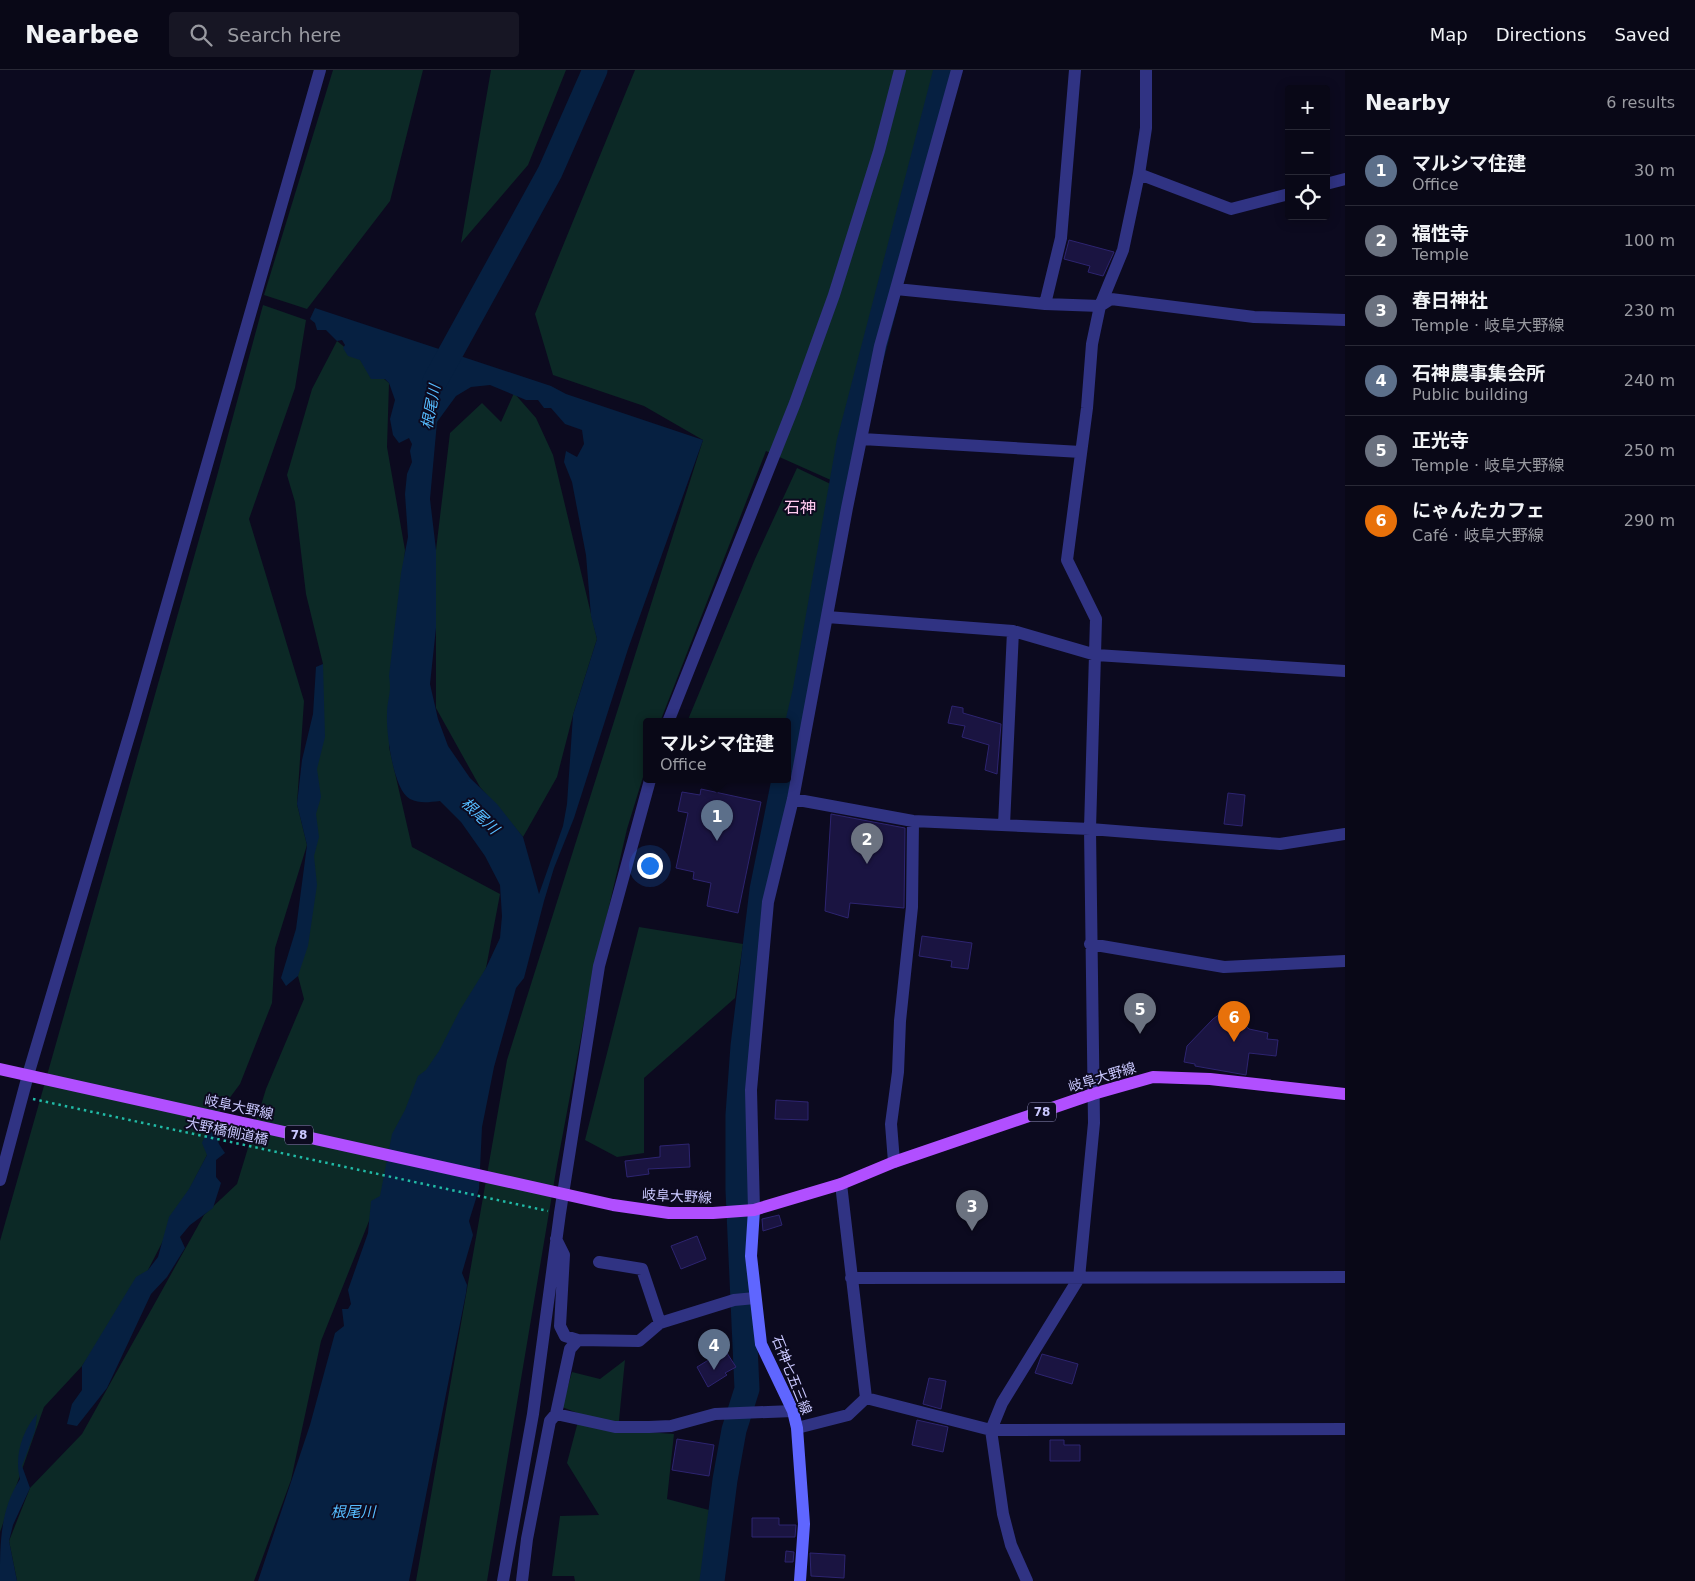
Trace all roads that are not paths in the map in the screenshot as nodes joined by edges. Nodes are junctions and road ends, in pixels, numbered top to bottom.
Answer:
1 (320, 70) edge
2 (900, 70) edge
3 (957, 70) edge
4 (1075, 70) edge
5 (1146, 70) edge
6 (1139, 174) junction
7 (1345, 179) edge
8 (1330, 183) edge
9 (1285, 195) edge
10 (896, 289) junction
11 (1045, 304) junction
12 (1100, 306) junction
13 (1345, 320) edge
14 (862, 438) junction
15 (1081, 452) junction
16 (827, 617) junction
17 (1013, 631) junction
18 (1096, 654) junction
19 (1345, 671) edge
20 (670, 718) edge
21 (649, 783) edge
22 (793, 799) junction
23 (914, 821) junction
24 (1004, 825) junction
25 (1090, 829) junction
26 (1345, 834) edge
27 (1090, 944) junction
28 (1345, 961) edge
29 (0, 1069) edge
30 (28, 1076) junction
31 (1093, 1094) junction
32 (1345, 1094) edge
33 (894, 1162) junction
34 (0, 1180) edge
35 (841, 1184) junction
36 (563, 1193) junction
37 (751, 1210) junction
38 (556, 1239) junction
39 (599, 1262) dead end
40 (1345, 1276) edge
41 (851, 1278) junction
42 (1079, 1278) junction
43 (752, 1298) junction
44 (660, 1323) junction
45 (578, 1340) junction
46 (866, 1398) junction
47 (793, 1411) junction
48 (556, 1414) junction
49 (797, 1428) junction
50 (1345, 1429) edge
51 (991, 1430) junction
52 (503, 1581) edge
53 (522, 1581) edge
54 (800, 1581) edge
55 (1027, 1581) edge

1 - 30 street
2 - 20 street
3 - 10 street
4 - 11 street
5 - 6 street
6 - 9 street
6 - 12 street
7 - 8 street
10 - 11 street
10 - 14 street
11 - 12 street
12 - 13 street
12 - 15 street
14 - 15 street
14 - 16 street
15 - 18 street
16 - 17 street
16 - 22 street
17 - 18 street
17 - 24 street
18 - 19 street
18 - 25 street
21 - 36 street
22 - 23 street
22 - 37 street
23 - 24 street
23 - 33 street
24 - 25 street
25 - 26 street
25 - 27 street
27 - 28 street
27 - 31 street
29 - 30 main road, 岐阜大野線 / 78
30 - 34 street
30 - 36 main road, 岐阜大野線 / 78
31 - 32 main road, 岐阜大野線 / 78
31 - 33 main road, 岐阜大野線 / 78
31 - 42 street
33 - 35 main road, 岐阜大野線 / 78
35 - 37 main road, 岐阜大野線 / 78
35 - 41 street
36 - 37 main road, 岐阜大野線 / 78
36 - 38 street
37 - 43 main road, 石神七五三線
38 - 45 street
38 - 52 street
39 - 44 street
40 - 42 street
41 - 42 street
41 - 46 street
42 - 51 street
43 - 44 street
43 - 47 main road, 石神七五三線
44 - 45 street
45 - 48 street
46 - 49 street
46 - 51 street
47 - 48 street
47 - 49 main road, 石神七五三線
48 - 53 street
49 - 54 main road, 石神七五三線
50 - 51 street
51 - 55 street

